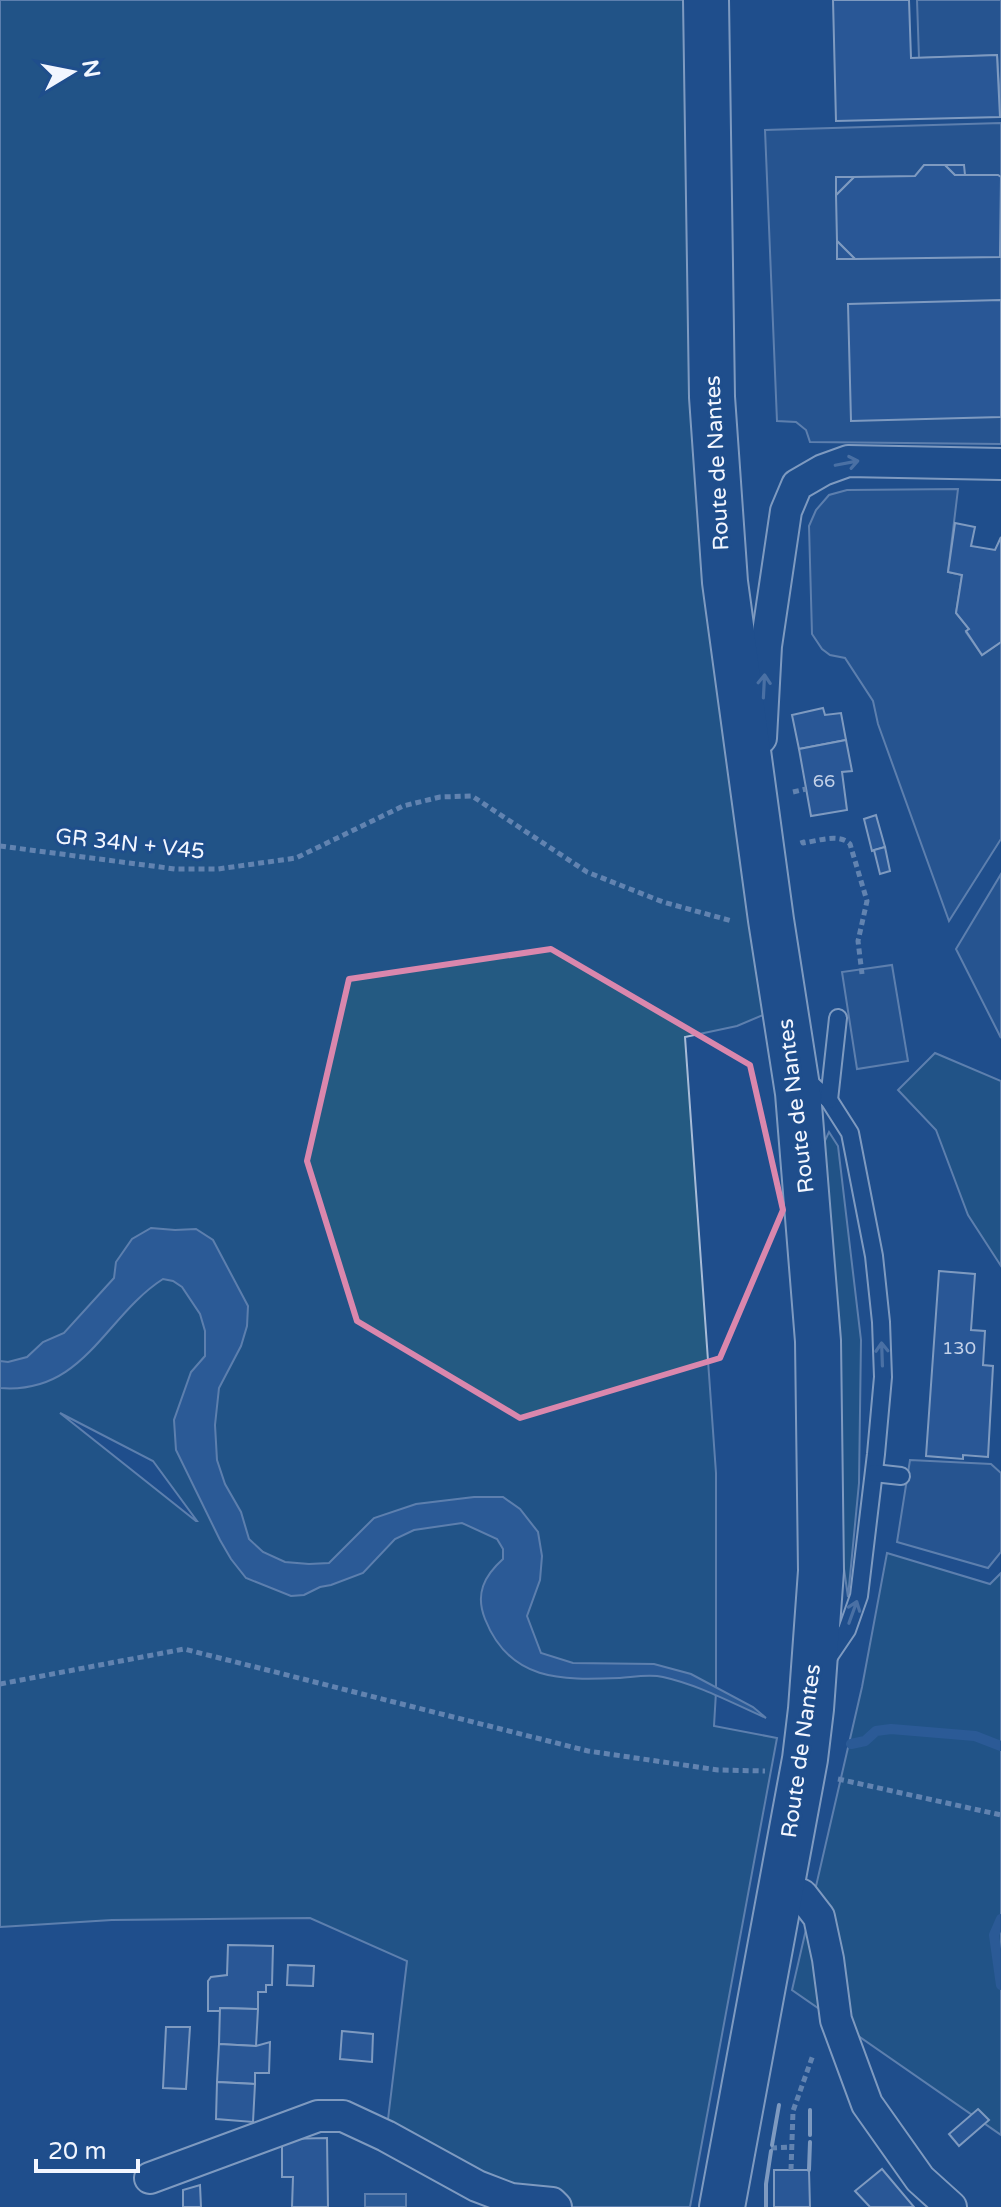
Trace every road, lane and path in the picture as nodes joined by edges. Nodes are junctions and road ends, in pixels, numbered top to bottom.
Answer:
1 (706, 0) edge
2 (1001, 464) edge
3 (806, 789) dead end
4 (799, 791) dead end
5 (0, 846) edge
6 (782, 846) junction
7 (740, 923) dead end
8 (862, 974) dead end
9 (838, 1018) dead end
10 (794, 1069) junction
11 (829, 1100) junction
12 (874, 1473) junction
13 (901, 1476) dead end
14 (0, 1684) edge
15 (812, 1694) junction
16 (803, 1769) junction
17 (1001, 1815) edge
18 (780, 1886) junction
19 (836, 2020) junction
20 (792, 2147) junction
21 (776, 2149) dead end
22 (791, 2170) dead end
23 (150, 2178) dead end
24 (473, 2197) edge
25 (510, 2203) edge
26 (556, 2207) edge
27 (722, 2207) edge
28 (951, 2207) edge

1 - 6 main road, Route de Nantes
6 -> 2 street
3 - 4 path
5 - 7 path, GR 34N + V45
6 - 8 path
6 - 10 main road, Route de Nantes
9 - 11 lane
10 - 11 lane
10 - 15 main road, Route de Nantes
12 -> 11 lane
12 - 13 lane
15 -> 12 lane
14 - 16 path
15 - 16 main road, Route de Nantes
16 - 17 path
16 - 18 main road, Route de Nantes
18 - 19 street
18 - 27 main road, Route de Nantes
19 - 20 path
19 - 28 street
20 - 21 path
20 - 22 path
23 - 24 street
24 - 25 street
25 - 26 street

